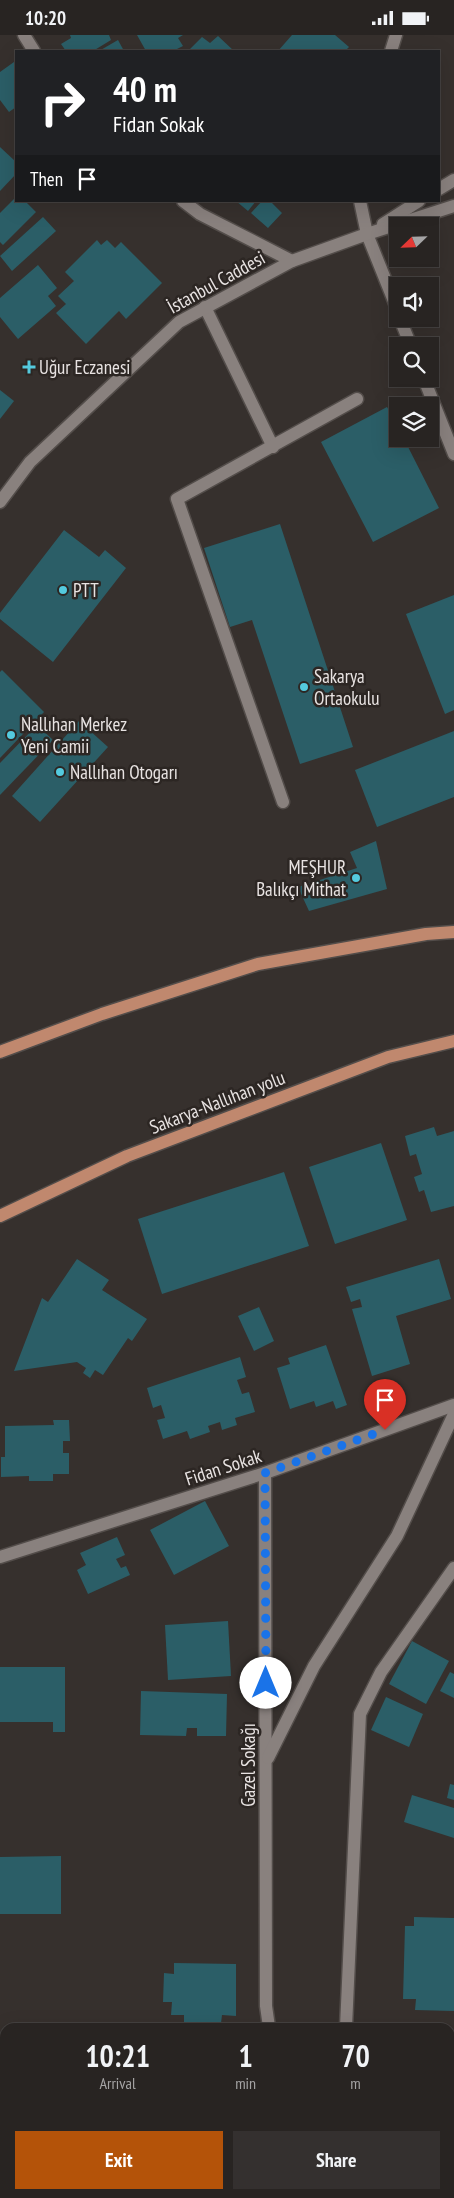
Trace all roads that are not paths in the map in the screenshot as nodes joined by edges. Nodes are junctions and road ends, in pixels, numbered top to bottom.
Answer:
1 (24, 35) edge
2 (396, 35) edge
3 (33, 50) edge
4 (391, 50) edge
5 (454, 180) edge
6 (440, 188) edge
7 (184, 202) edge
8 (360, 202) edge
9 (417, 202) edge
10 (454, 206) edge
11 (367, 234) junction
12 (292, 261) junction
13 (389, 289) edge
14 (205, 307) junction
15 (427, 387) edge
16 (357, 399) dead end
17 (273, 447) junction
18 (454, 454) edge
19 (0, 502) edge
20 (283, 802) dead end
21 (454, 932) edge
22 (454, 1041) edge
23 (0, 1053) edge
24 (0, 1216) edge
25 (454, 1405) edge
26 (454, 1414) edge
27 (265, 1473) junction
28 (0, 1557) edge
29 (454, 1569) edge
30 (266, 1760) junction
31 (268, 2023) edge
32 (346, 2023) edge

1 - 3 street
2 - 4 street
5 - 6 street
7 - 12 street
8 - 11 street
9 - 11 street
10 - 11 street
11 - 12 street, İstanbul Caddesi
11 - 13 street
12 - 14 street, İstanbul Caddesi
14 - 17 street
14 - 19 street, İstanbul Caddesi
15 - 18 street
16 - 17 street
17 - 20 street
21 - 23 main road
22 - 24 main road, Sakarya-Nallıhan yolu
25 - 27 street, Fidan Sokak
26 - 30 street
27 - 28 street, Fidan Sokak
27 - 30 street, Gazel Sokağı
29 - 32 street
30 - 31 street, Gazel Sokağı

